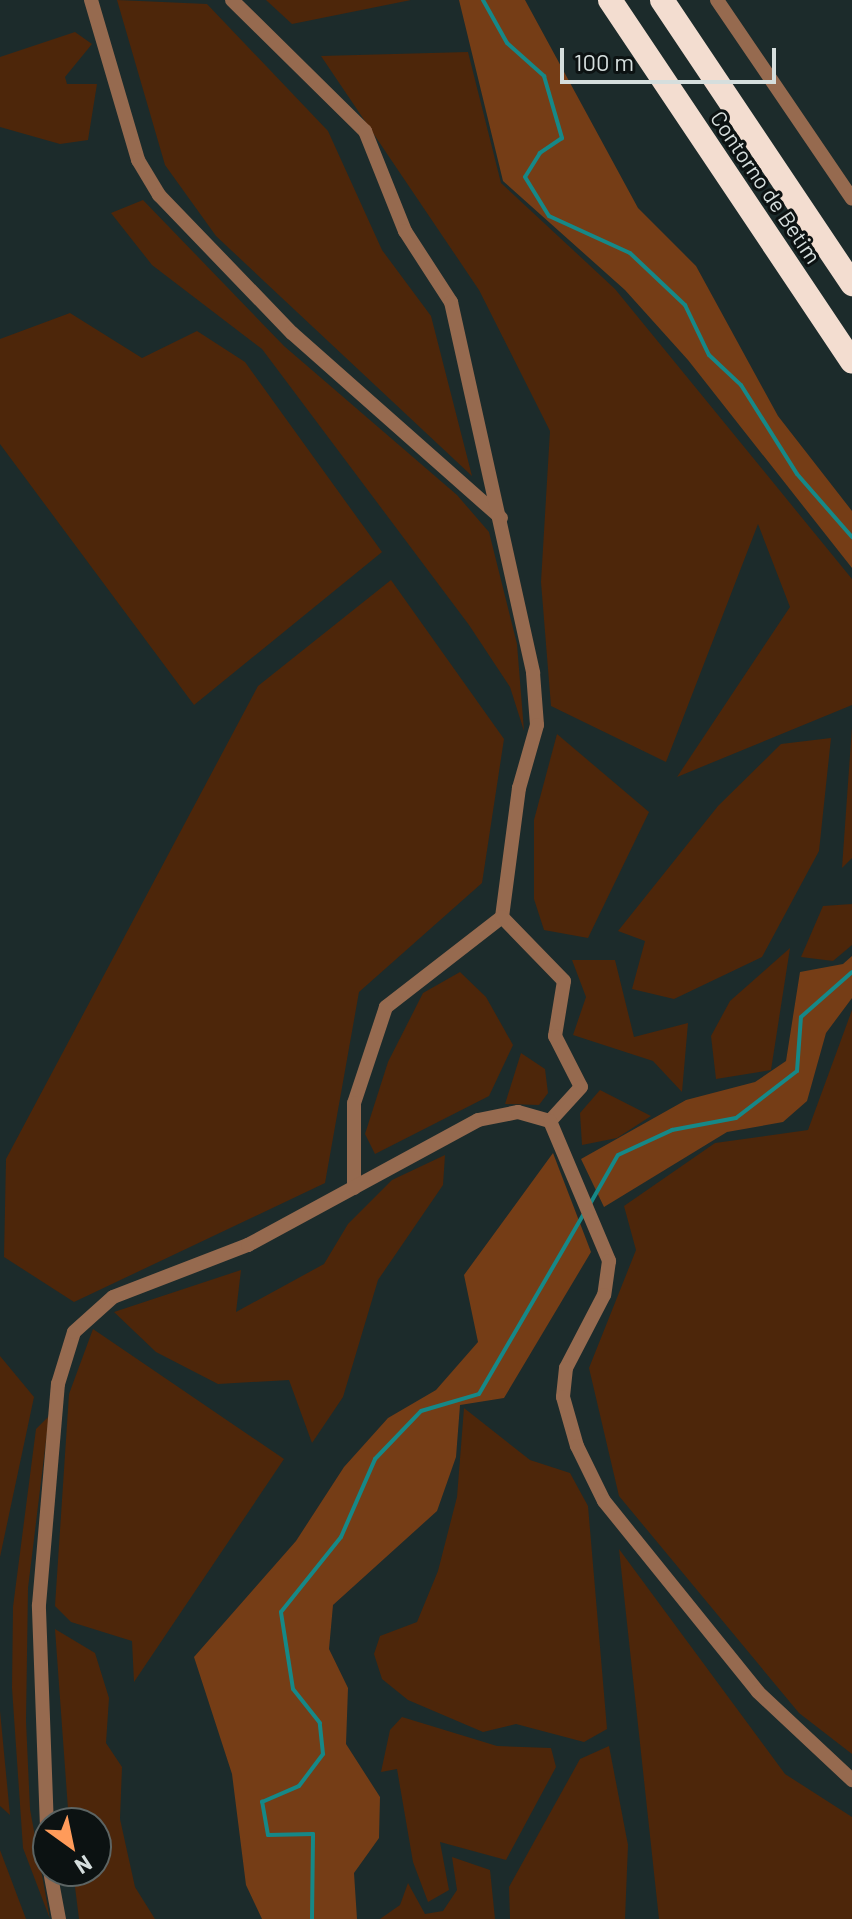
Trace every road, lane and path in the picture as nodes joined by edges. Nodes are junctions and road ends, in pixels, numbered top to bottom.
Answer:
1 (91, 0) edge
2 (232, 0) edge
3 (589, 0) edge
4 (610, 0) edge
5 (662, 0) edge
6 (717, 0) edge
7 (654, 65) junction
8 (852, 199) edge
9 (852, 284) edge
10 (852, 362) edge
11 (501, 518) junction
12 (502, 917) junction
13 (550, 1121) junction
14 (354, 1188) junction
15 (852, 1780) edge
16 (46, 1807) edge
17 (53, 1887) edge
18 (59, 1919) edge

1 - 11 street
2 - 11 street
3 - 7 highway
4 - 7 highway, Contorno de Betim
5 - 9 highway, Contorno de Betim
6 - 8 street
7 - 10 highway, Contorno de Betim
11 - 12 street
12 - 13 street
12 - 14 street
13 - 14 street
13 - 15 street
14 - 16 street
17 - 18 street

